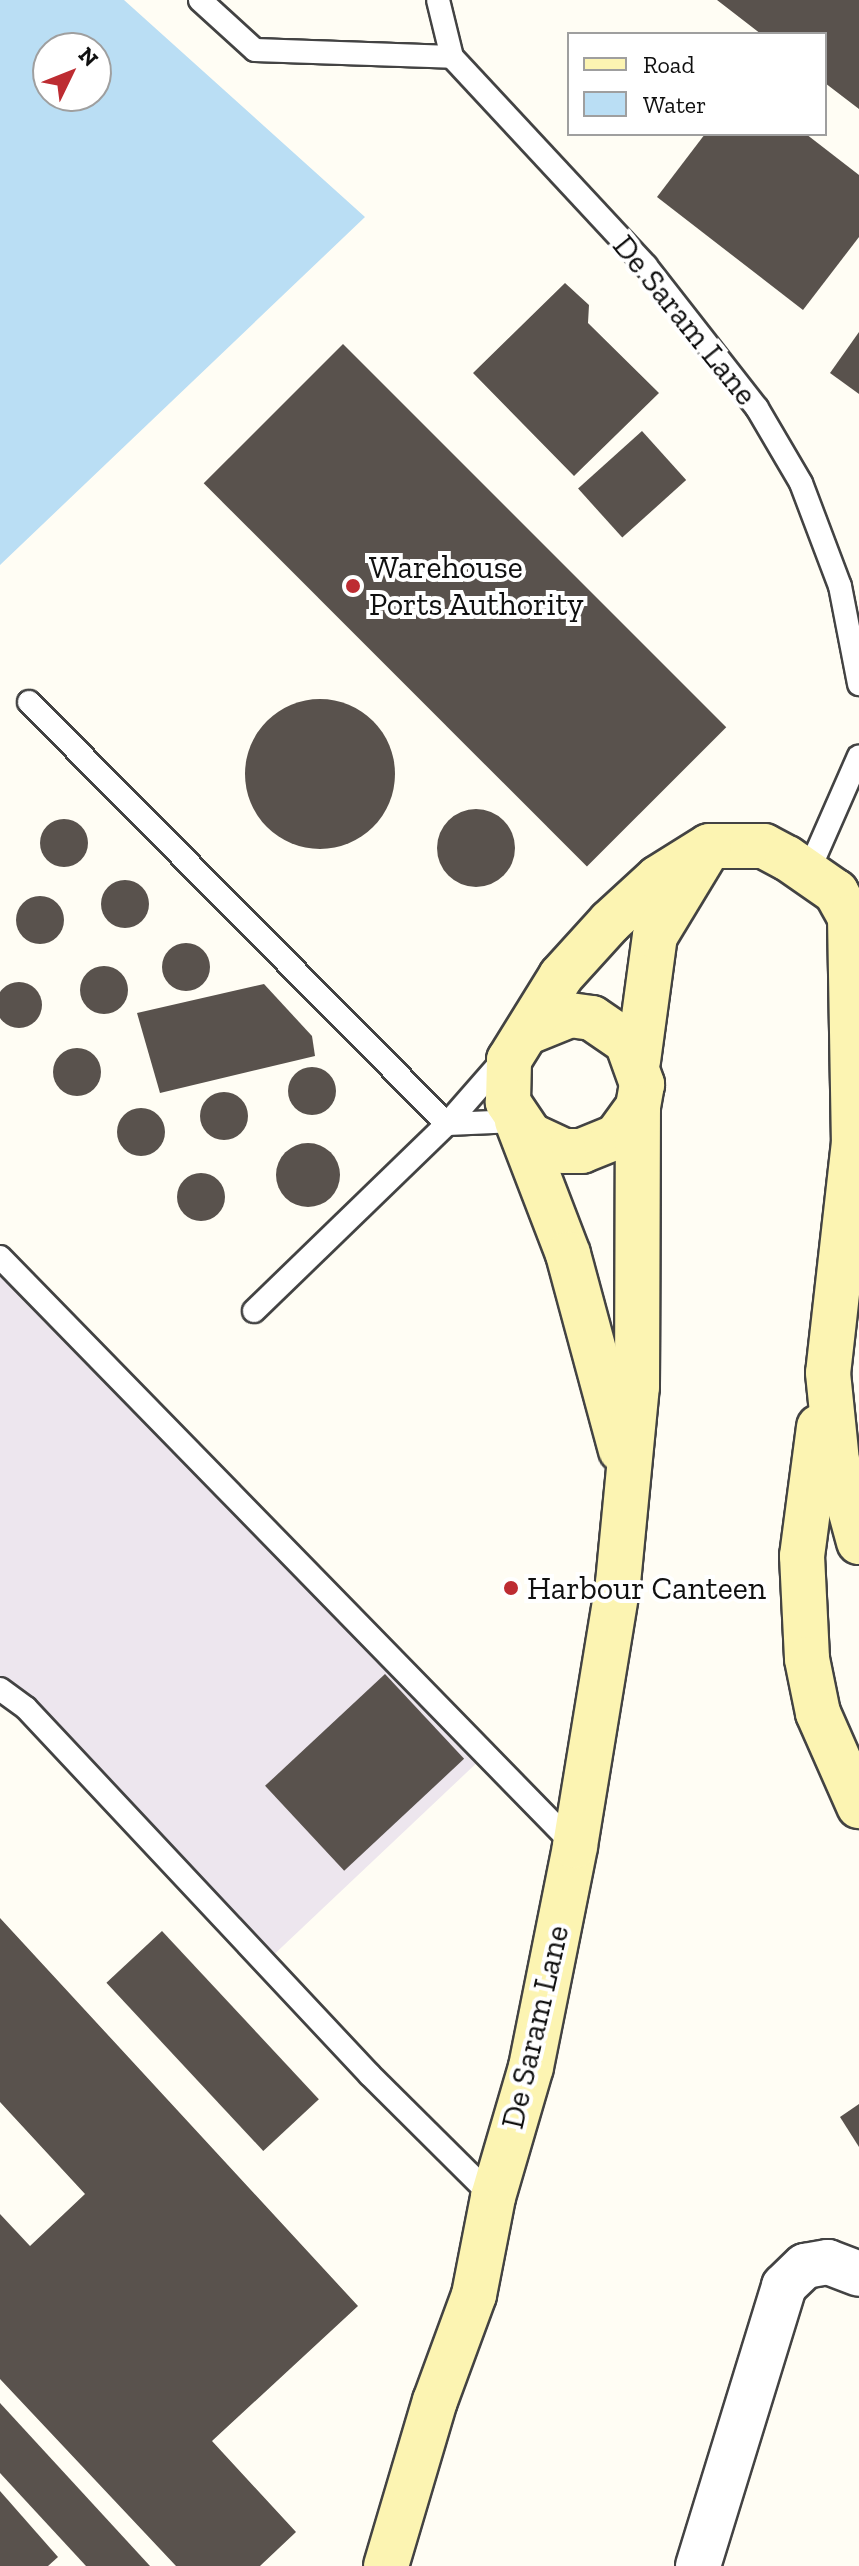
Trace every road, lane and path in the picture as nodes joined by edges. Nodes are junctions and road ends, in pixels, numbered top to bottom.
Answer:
1 (200, 0) edge
2 (438, 0) edge
3 (452, 57) junction
4 (859, 684) edge
5 (29, 702) dead end
6 (859, 756) edge
7 (709, 846) junction
8 (809, 870) junction
9 (525, 1036) junction
10 (638, 1061) junction
11 (638, 1107) junction
12 (517, 1121) junction
13 (447, 1124) junction
14 (0, 1257) edge
15 (254, 1311) dead end
16 (828, 1373) junction
17 (627, 1475) junction
18 (859, 1542) edge
19 (0, 1689) edge
20 (859, 1806) edge
21 (575, 1846) junction
22 (493, 2197) junction
23 (859, 2274) edge
24 (386, 2566) edge
25 (698, 2566) edge

1 - 3 lane
2 - 3 lane, De Saram Lane
3 - 4 lane, De Saram Lane
5 - 13 lane
6 - 8 lane
7 - 8 street
7 - 9 street
7 - 10 street
8 - 16 street
9 - 10 street
9 - 12 street
9 - 13 lane
10 - 11 street
11 - 12 street
11 - 17 street, De Saram Lane
12 - 13 lane
12 - 17 street
13 - 15 lane
14 - 21 lane
16 - 18 street
16 - 20 street
17 - 21 street, De Saram Lane
19 - 22 lane
21 - 22 street, De Saram Lane
22 - 24 street, De Saram Lane
23 - 25 street

